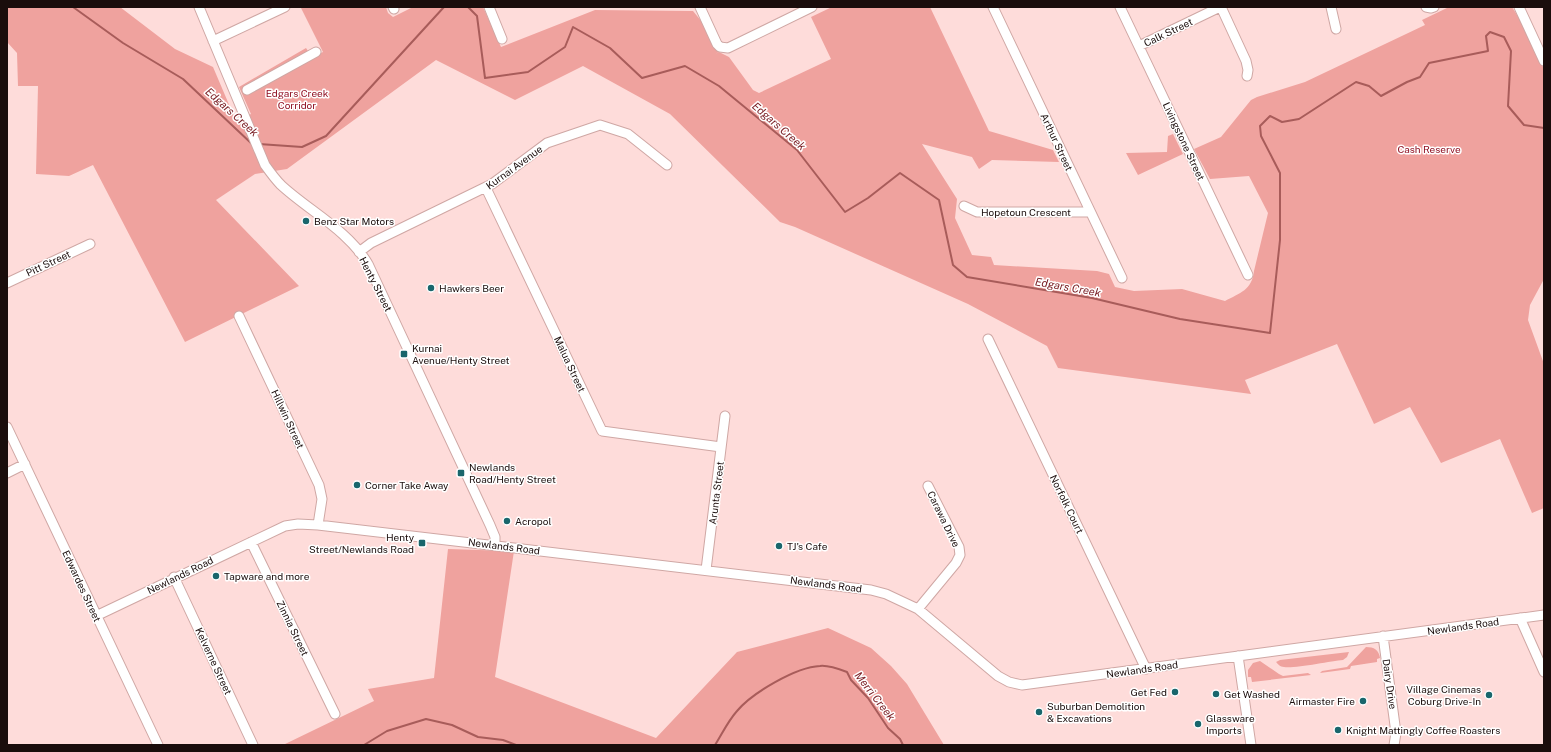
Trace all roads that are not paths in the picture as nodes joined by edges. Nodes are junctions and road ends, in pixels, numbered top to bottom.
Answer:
1 (199, 7) edge
2 (285, 7) edge
3 (489, 7) edge
4 (700, 7) edge
5 (993, 7) edge
6 (1120, 7) edge
7 (1220, 7) edge
8 (1330, 7) edge
9 (1426, 7) edge
10 (1434, 7) edge
11 (1519, 7) edge
12 (807, 8) edge
13 (1336, 29) dead end
14 (502, 39) dead end
15 (213, 41) junction
16 (1139, 46) junction
17 (316, 52) dead end
18 (1544, 61) edge
19 (1247, 76) dead end
20 (247, 90) dead end
21 (667, 164) dead end
22 (486, 188) junction
23 (964, 206) dead end
24 (1090, 212) junction
25 (90, 244) dead end
26 (359, 252) junction
27 (1248, 276) dead end
28 (1122, 278) dead end
29 (7, 283) edge
30 (239, 316) dead end
31 (988, 339) dead end
32 (725, 416) dead end
33 (7, 427) edge
34 (721, 447) junction
35 (25, 464) junction
36 (7, 473) edge
37 (928, 486) dead end
38 (318, 525) junction
39 (251, 542) junction
40 (495, 546) junction
41 (706, 570) junction
42 (174, 577) junction
43 (918, 609) junction
44 (1544, 615) edge
45 (96, 616) junction
46 (1520, 618) junction
47 (1383, 636) junction
48 (1238, 656) junction
49 (1146, 669) junction
50 (1544, 672) edge
51 (334, 714) dead end
52 (1396, 733) junction
53 (158, 745) edge
54 (254, 745) edge
55 (1251, 745) edge
56 (1394, 745) edge
57 (1402, 745) edge

1 - 15 street, Henty Street
2 - 15 street
3 - 14 street
4 - 12 street
5 - 24 street, Arthur Street
6 - 16 street, Livingstone Street
7 - 16 street, Calk Street
7 - 19 street
8 - 13 street
9 - 10 street
11 - 18 street
15 - 26 street, Henty Street
16 - 27 street, Livingstone Street
17 - 20 street
21 - 22 street, Kurnai Avenue
22 - 26 street, Kurnai Avenue
22 - 34 street, Malua Street
23 - 24 street, Hopetoun Crescent
24 - 28 street, Arthur Street
25 - 29 street, Pitt Street
26 - 40 street, Henty Street
30 - 38 street, Hillwin Street
31 - 49 street, Norfolk Court
32 - 34 street, Arunta Street
33 - 35 street, Edwardes Street
34 - 41 street, Arunta Street
35 - 36 street
35 - 45 street, Edwardes Street
37 - 43 street, Carawa Drive
38 - 39 street, Newlands Road
38 - 40 street, Newlands Road
39 - 42 street, Newlands Road
39 - 51 street, Zinnia Street
40 - 41 street, Newlands Road
41 - 43 street, Newlands Road
42 - 45 street, Newlands Road
42 - 54 street, Kelverne Street
43 - 49 street, Newlands Road
44 - 46 street, Newlands Road
45 - 53 street, Edwardes Street
46 - 47 street, Newlands Road
46 - 50 street
47 - 48 street, Newlands Road
47 - 52 street, Dairy Drive
48 - 49 street, Newlands Road
48 - 55 street
52 - 56 street, Dairy Drive
52 - 57 street, Dairy Drive

